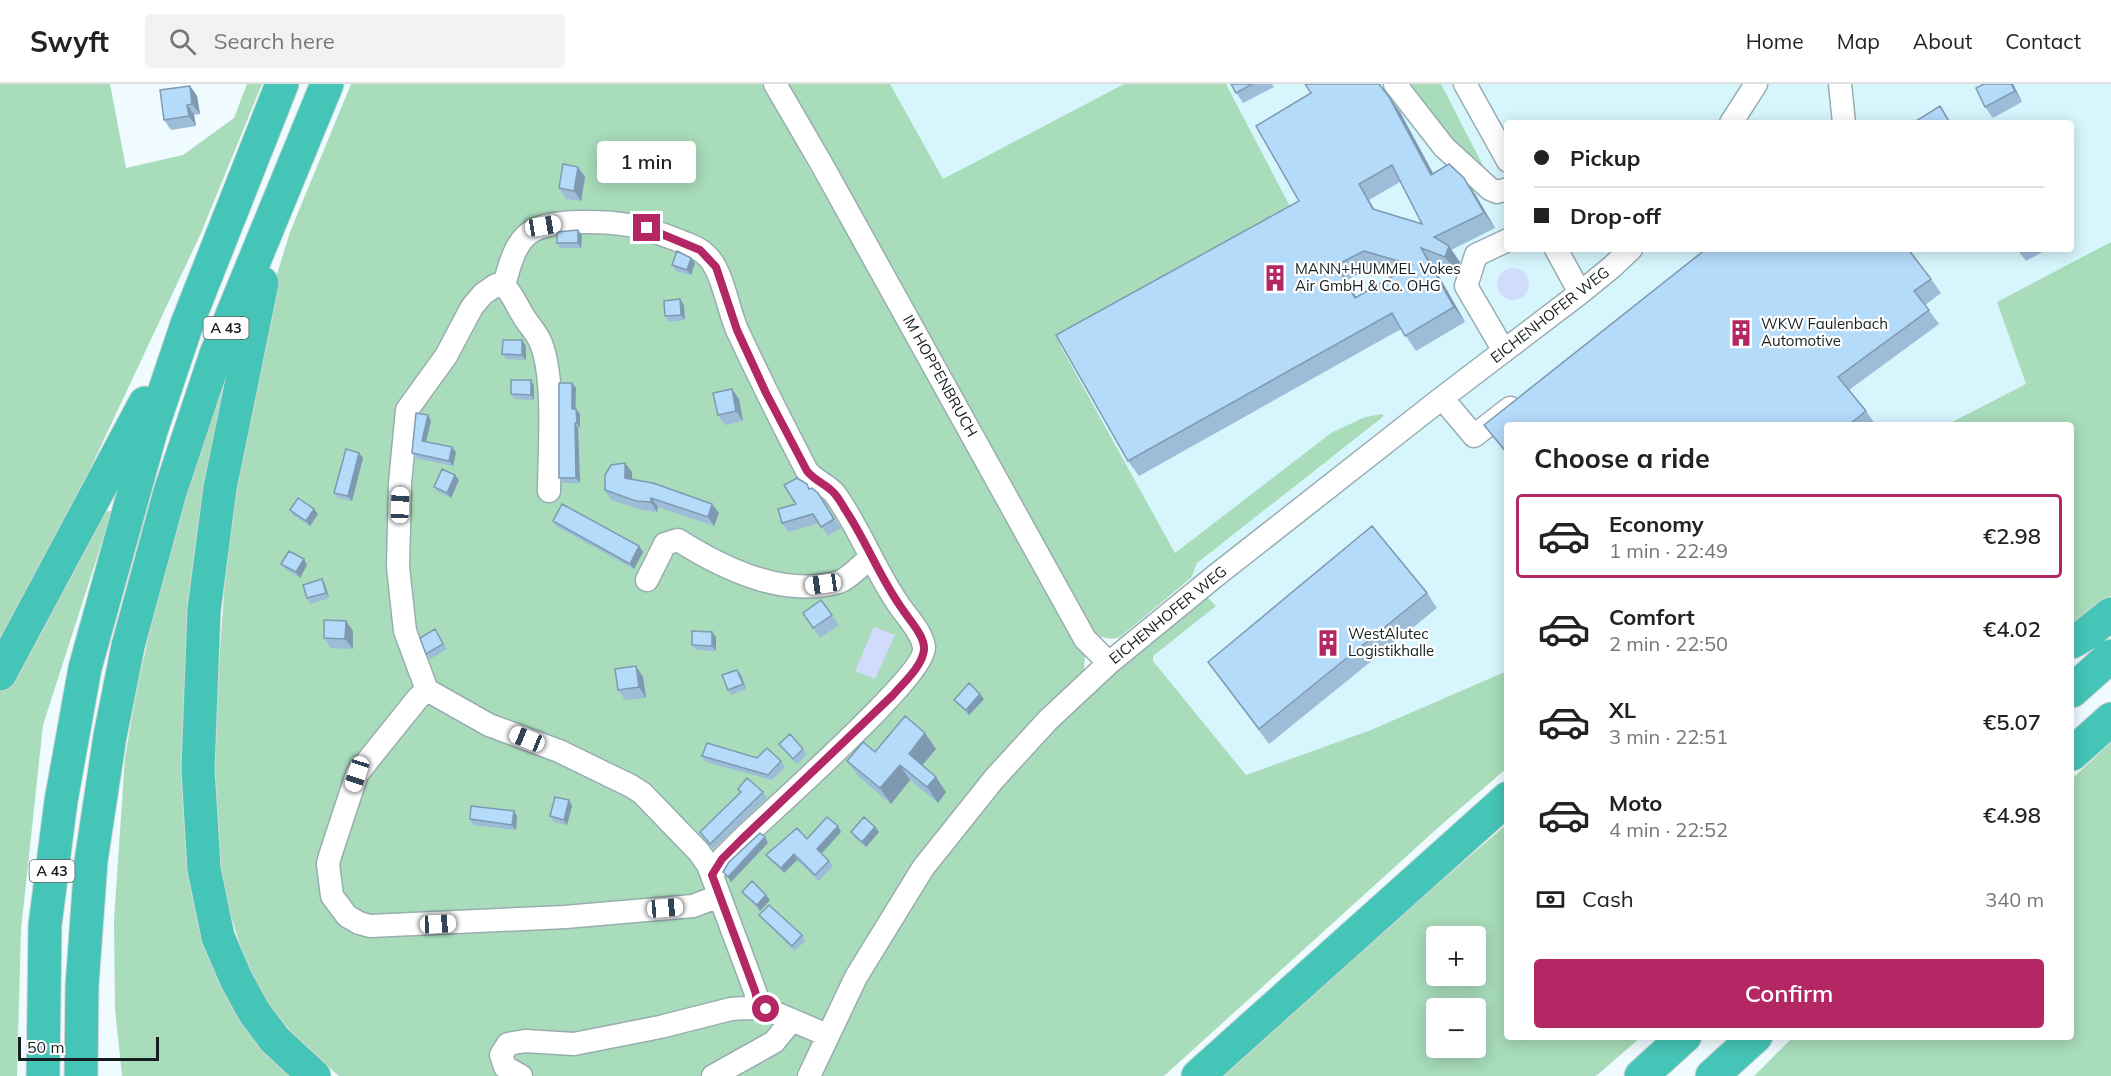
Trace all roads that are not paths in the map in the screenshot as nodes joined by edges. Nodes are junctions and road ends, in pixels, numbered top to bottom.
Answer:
1 (282, 84) edge
2 (327, 84) edge
3 (775, 84) edge
4 (1395, 84) edge
5 (1465, 84) edge
6 (1756, 84) edge
7 (1840, 84) edge
8 (1733, 120) edge
9 (1844, 120) edge
10 (1504, 154) edge
11 (292, 168) junction
12 (1504, 190) edge
13 (1504, 242) edge
14 (1558, 252) edge
15 (1627, 252) edge
16 (504, 285) junction
17 (1580, 293) junction
18 (187, 324) junction
19 (1504, 351) junction
20 (1530, 393) edge
21 (1442, 398) junction
22 (549, 491) dead end
23 (872, 556) junction
24 (647, 580) dead end
25 (2111, 614) edge
26 (2074, 641) edge
27 (2111, 656) edge
28 (1109, 663) junction
29 (0, 674) edge
30 (2074, 689) edge
31 (427, 690) junction
32 (2111, 719) edge
33 (2074, 752) edge
34 (1504, 802) edge
35 (716, 885) junction
36 (759, 1008) junction
37 (792, 1020) junction
38 (827, 1035) junction
39 (1668, 1040) edge
40 (1681, 1040) edge
41 (1752, 1040) edge
42 (748, 1067) edge
43 (1720, 1071) edge
44 (43, 1076) edge
45 (81, 1076) edge
46 (314, 1076) edge
47 (521, 1076) edge
48 (713, 1076) edge
49 (809, 1076) edge
50 (1198, 1076) edge
51 (1636, 1076) edge
52 (1641, 1076) edge

1 - 18 highway, A 43
2 - 11 highway, A 43
3 - 28 street, IM HOPPENBRUCH
4 - 12 street
5 - 10 street
6 - 8 street
7 - 9 street
11 - 45 highway, A 43
11 - 46 highway
13 - 19 street
14 - 17 street
15 - 17 street, EICHENHOFER WEG
16 - 22 street
16 - 23 street
16 - 31 street
17 - 19 street, EICHENHOFER WEG
18 - 29 highway
18 - 44 highway, A 43
19 - 21 street, EICHENHOFER WEG
20 - 21 street
21 - 28 street, EICHENHOFER WEG
23 - 24 street
23 - 35 street
25 - 26 highway
27 - 30 highway
28 - 38 street, EICHENHOFER WEG
31 - 35 street
31 - 35 street
32 - 33 highway
34 - 50 highway
35 - 36 street
36 - 37 street
36 - 47 street
37 - 38 street
37 - 42 street
38 - 49 street, EICHENHOFER WEG
39 - 51 highway
40 - 52 highway
41 - 43 highway
42 - 48 street

